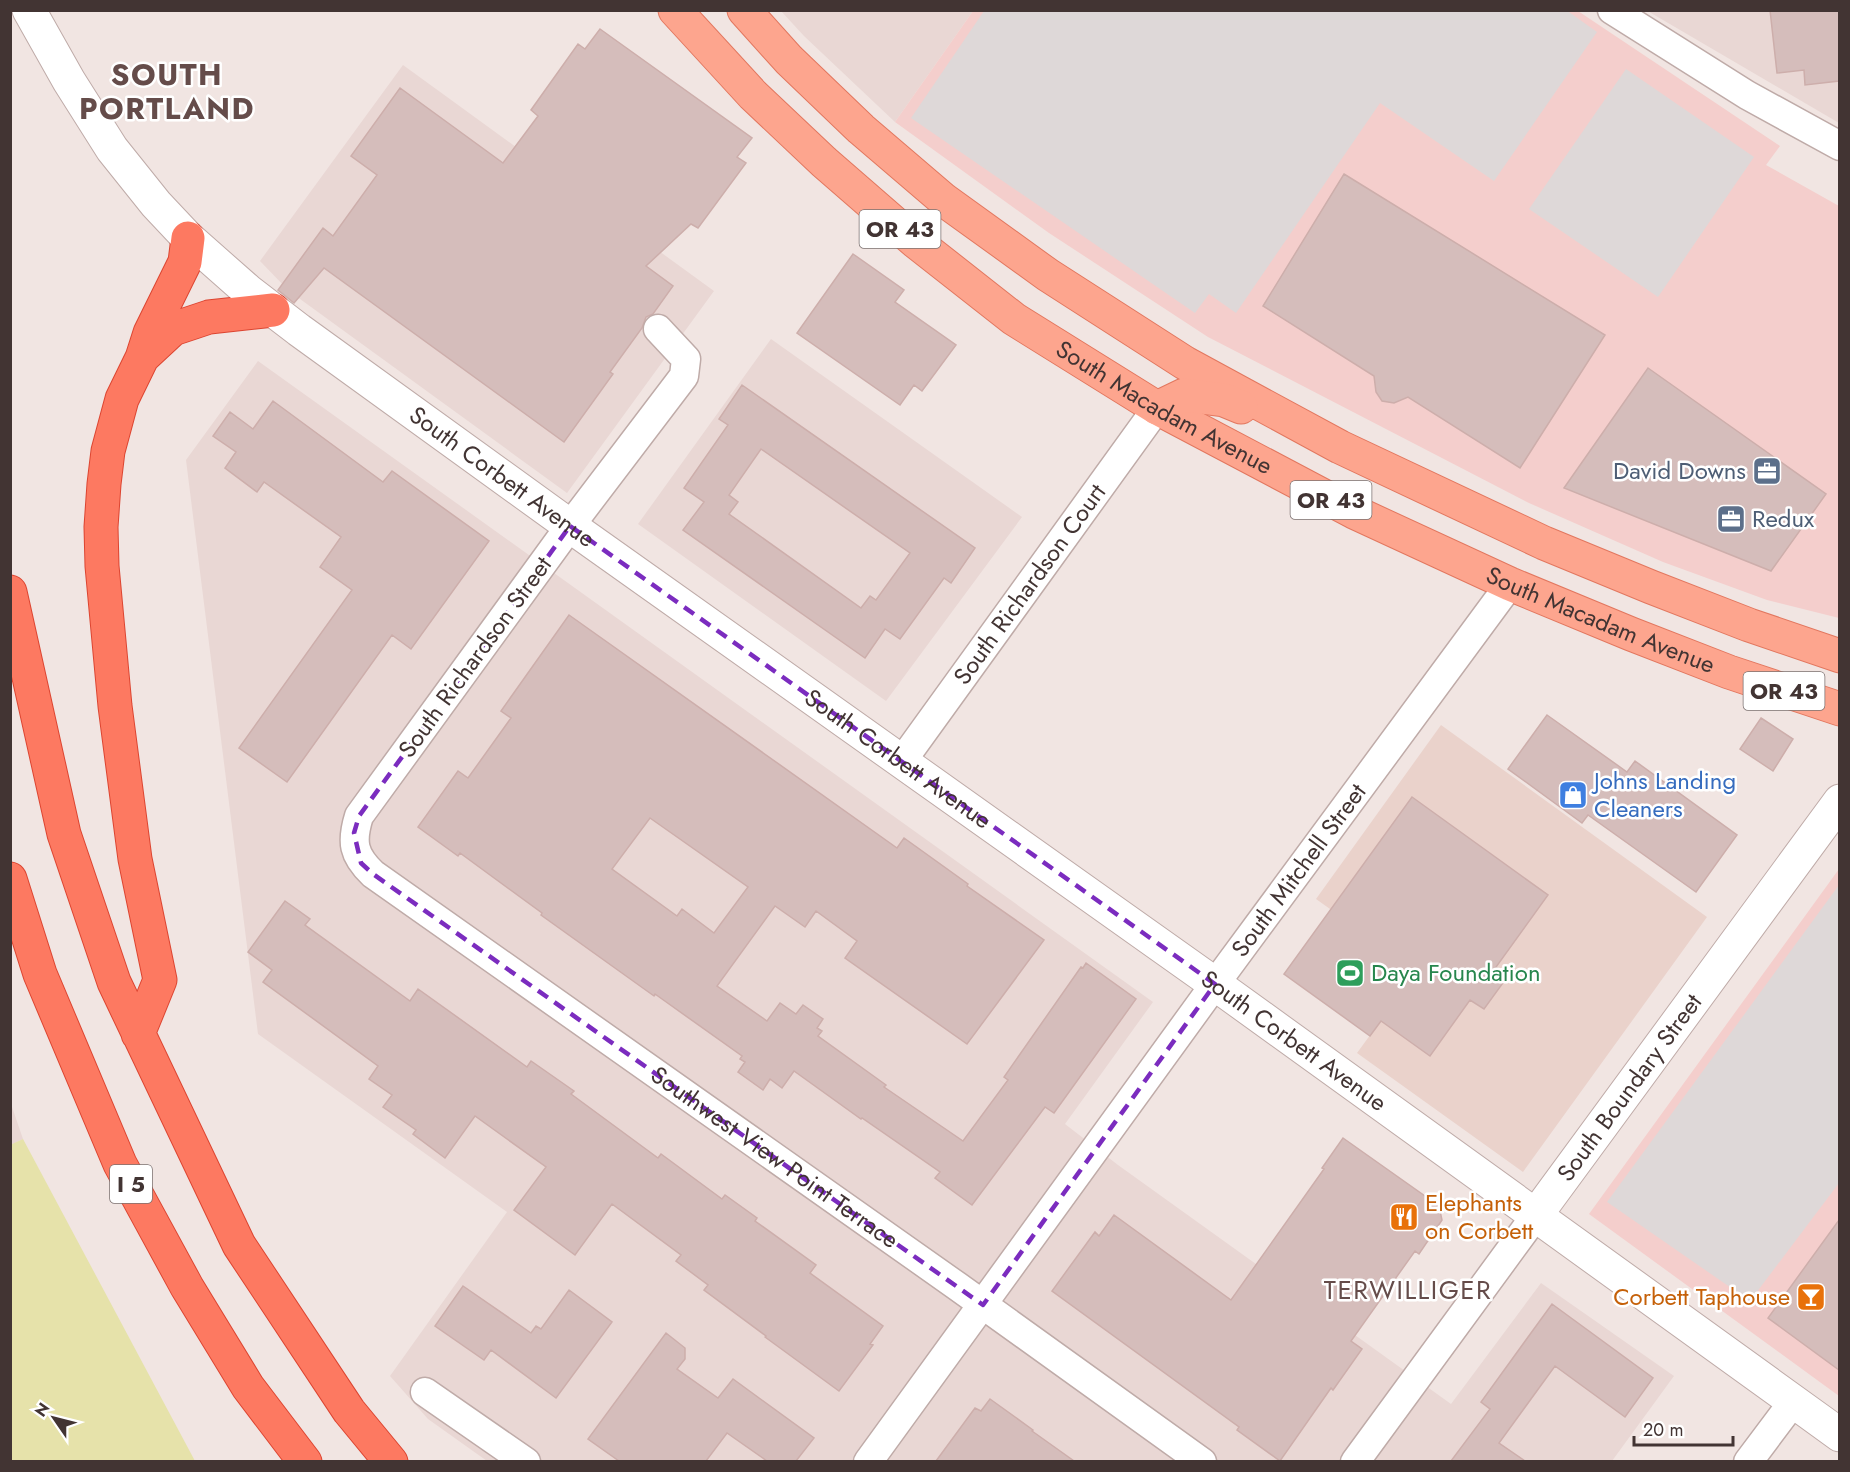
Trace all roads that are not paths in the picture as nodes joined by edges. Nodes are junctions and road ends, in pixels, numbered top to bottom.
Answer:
1 (29, 10) edge
2 (675, 10) edge
3 (744, 10) edge
4 (1612, 10) edge
5 (1839, 146) edge
6 (188, 238) junction
7 (273, 310) junction
8 (658, 329) dead end
9 (142, 358) junction
10 (1157, 408) junction
11 (1316, 434) junction
12 (570, 526) junction
13 (1510, 584) junction
14 (10, 592) edge
15 (1839, 656) edge
16 (1839, 709) edge
17 (902, 761) junction
18 (1839, 801) edge
19 (355, 848) joint
20 (10, 879) edge
21 (1215, 984) junction
22 (138, 1034) junction
23 (1536, 1215) junction
24 (983, 1305) junction
25 (424, 1392) dead end
26 (1793, 1402) junction
27 (1839, 1435) edge
28 (305, 1461) edge
29 (391, 1461) edge
30 (526, 1461) edge
31 (868, 1461) edge
32 (1202, 1461) edge
33 (1355, 1461) edge
34 (1748, 1461) edge

1 - 6 street, South Corbett Avenue
2 - 10 main road, South Macadam Avenue / OR 43
3 - 11 main road, South Macadam Avenue / OR 43
4 - 5 street
6 - 7 street, South Corbett Avenue
6 - 9 highway
7 - 9 highway
7 - 12 street, South Corbett Avenue
8 - 12 street, South Richardson Street
9 - 22 highway
10 - 11 main road
10 - 13 main road, South Macadam Avenue / OR 43
10 - 17 street, South Richardson Court
11 - 15 main road, South Macadam Avenue / OR 43
12 - 17 street, South Corbett Avenue
12 - 19 street, South Richardson Street
13 - 16 main road, South Macadam Avenue / OR 43
13 - 21 street, South Mitchell Street
14 - 22 highway
17 - 21 street, South Corbett Avenue
18 - 23 street, South Boundary Street
19 - 24 street, Southwest View Point Terrace
20 - 28 highway, I 5
21 - 23 street, South Corbett Avenue
21 - 24 street, South Mitchell Street
22 - 29 highway
23 - 26 street, South Corbett Avenue
23 - 33 street, South Boundary Street
24 - 31 street, South Mitchell Street
24 - 32 street, Southwest View Point Terrace
25 - 30 street
26 - 27 street, South Corbett Avenue
26 - 34 street

